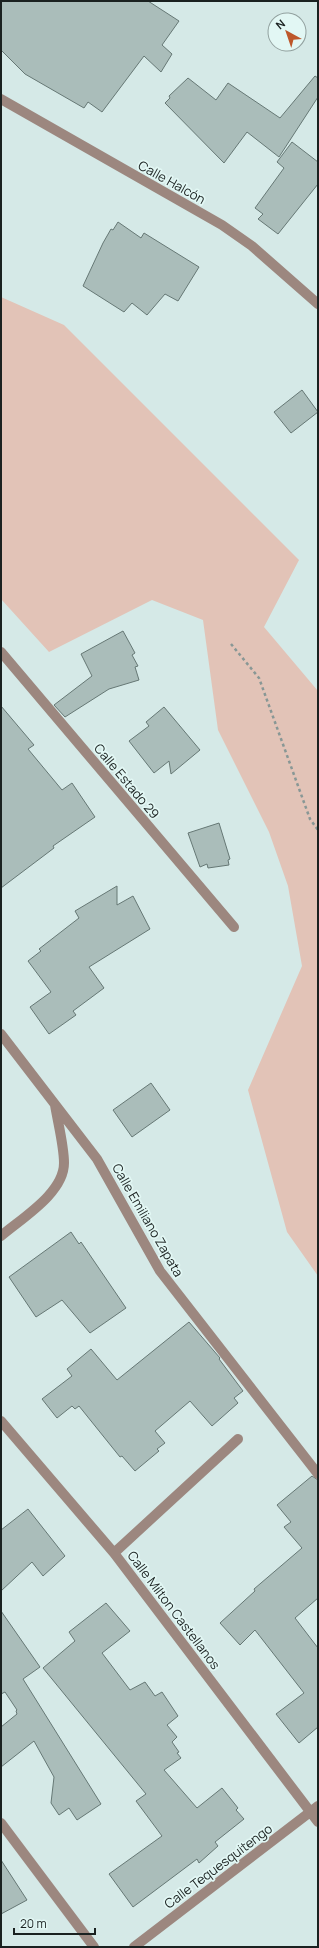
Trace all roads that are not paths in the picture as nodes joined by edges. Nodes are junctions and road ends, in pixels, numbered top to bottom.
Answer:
1 (1, 100) edge
2 (318, 304) edge
3 (1, 652) edge
4 (234, 927) dead end
5 (1, 1034) edge
6 (55, 1103) junction
7 (1, 1236) edge
8 (1, 1421) edge
9 (238, 1439) dead end
10 (318, 1474) edge
11 (114, 1553) junction
12 (314, 1809) edge
13 (318, 1822) edge
14 (1, 1823) edge
15 (94, 1947) edge
16 (134, 1947) edge

1 - 2 street, Calle Halcón
3 - 4 street, Calle Estado 29
5 - 6 street, Calle Emiliano Zapata
6 - 7 street
6 - 10 street, Calle Emiliano Zapata
8 - 11 street, Calle Milton Castellanos
9 - 11 street
11 - 12 street, Calle Milton Castellanos
12 - 13 street, Calle Milton Castellanos
12 - 16 street, Calle Tequesquitengo
14 - 15 street

